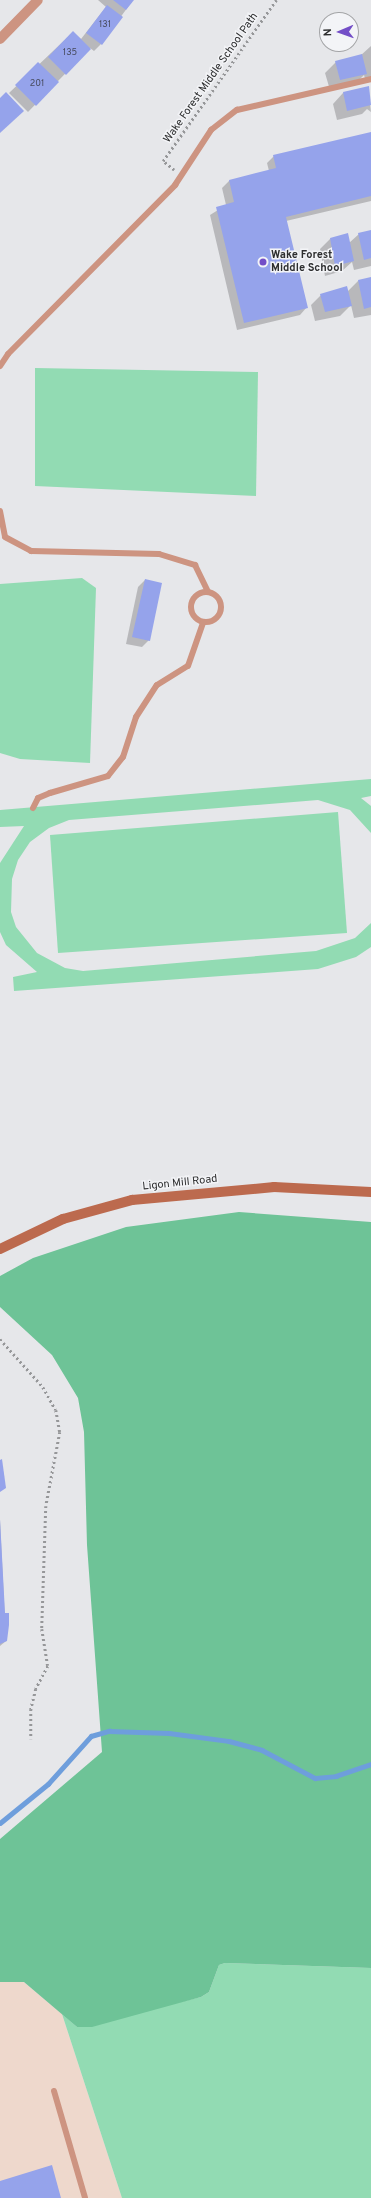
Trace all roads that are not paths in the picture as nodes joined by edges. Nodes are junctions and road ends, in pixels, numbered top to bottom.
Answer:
1 (38, 0) edge
2 (2, 34) edge
3 (371, 79) edge
4 (0, 366) edge
5 (0, 512) edge
6 (208, 592) junction
7 (203, 623) junction
8 (33, 808) dead end
9 (371, 1192) edge
10 (0, 1249) edge
11 (54, 2091) dead end
12 (85, 2198) edge

1 - 2 street
3 - 4 lane
5 - 6 lane
6 - 7 lane
6 - 7 lane
7 - 8 lane
9 - 10 main road, Ligon Mill Road
11 - 12 lane

